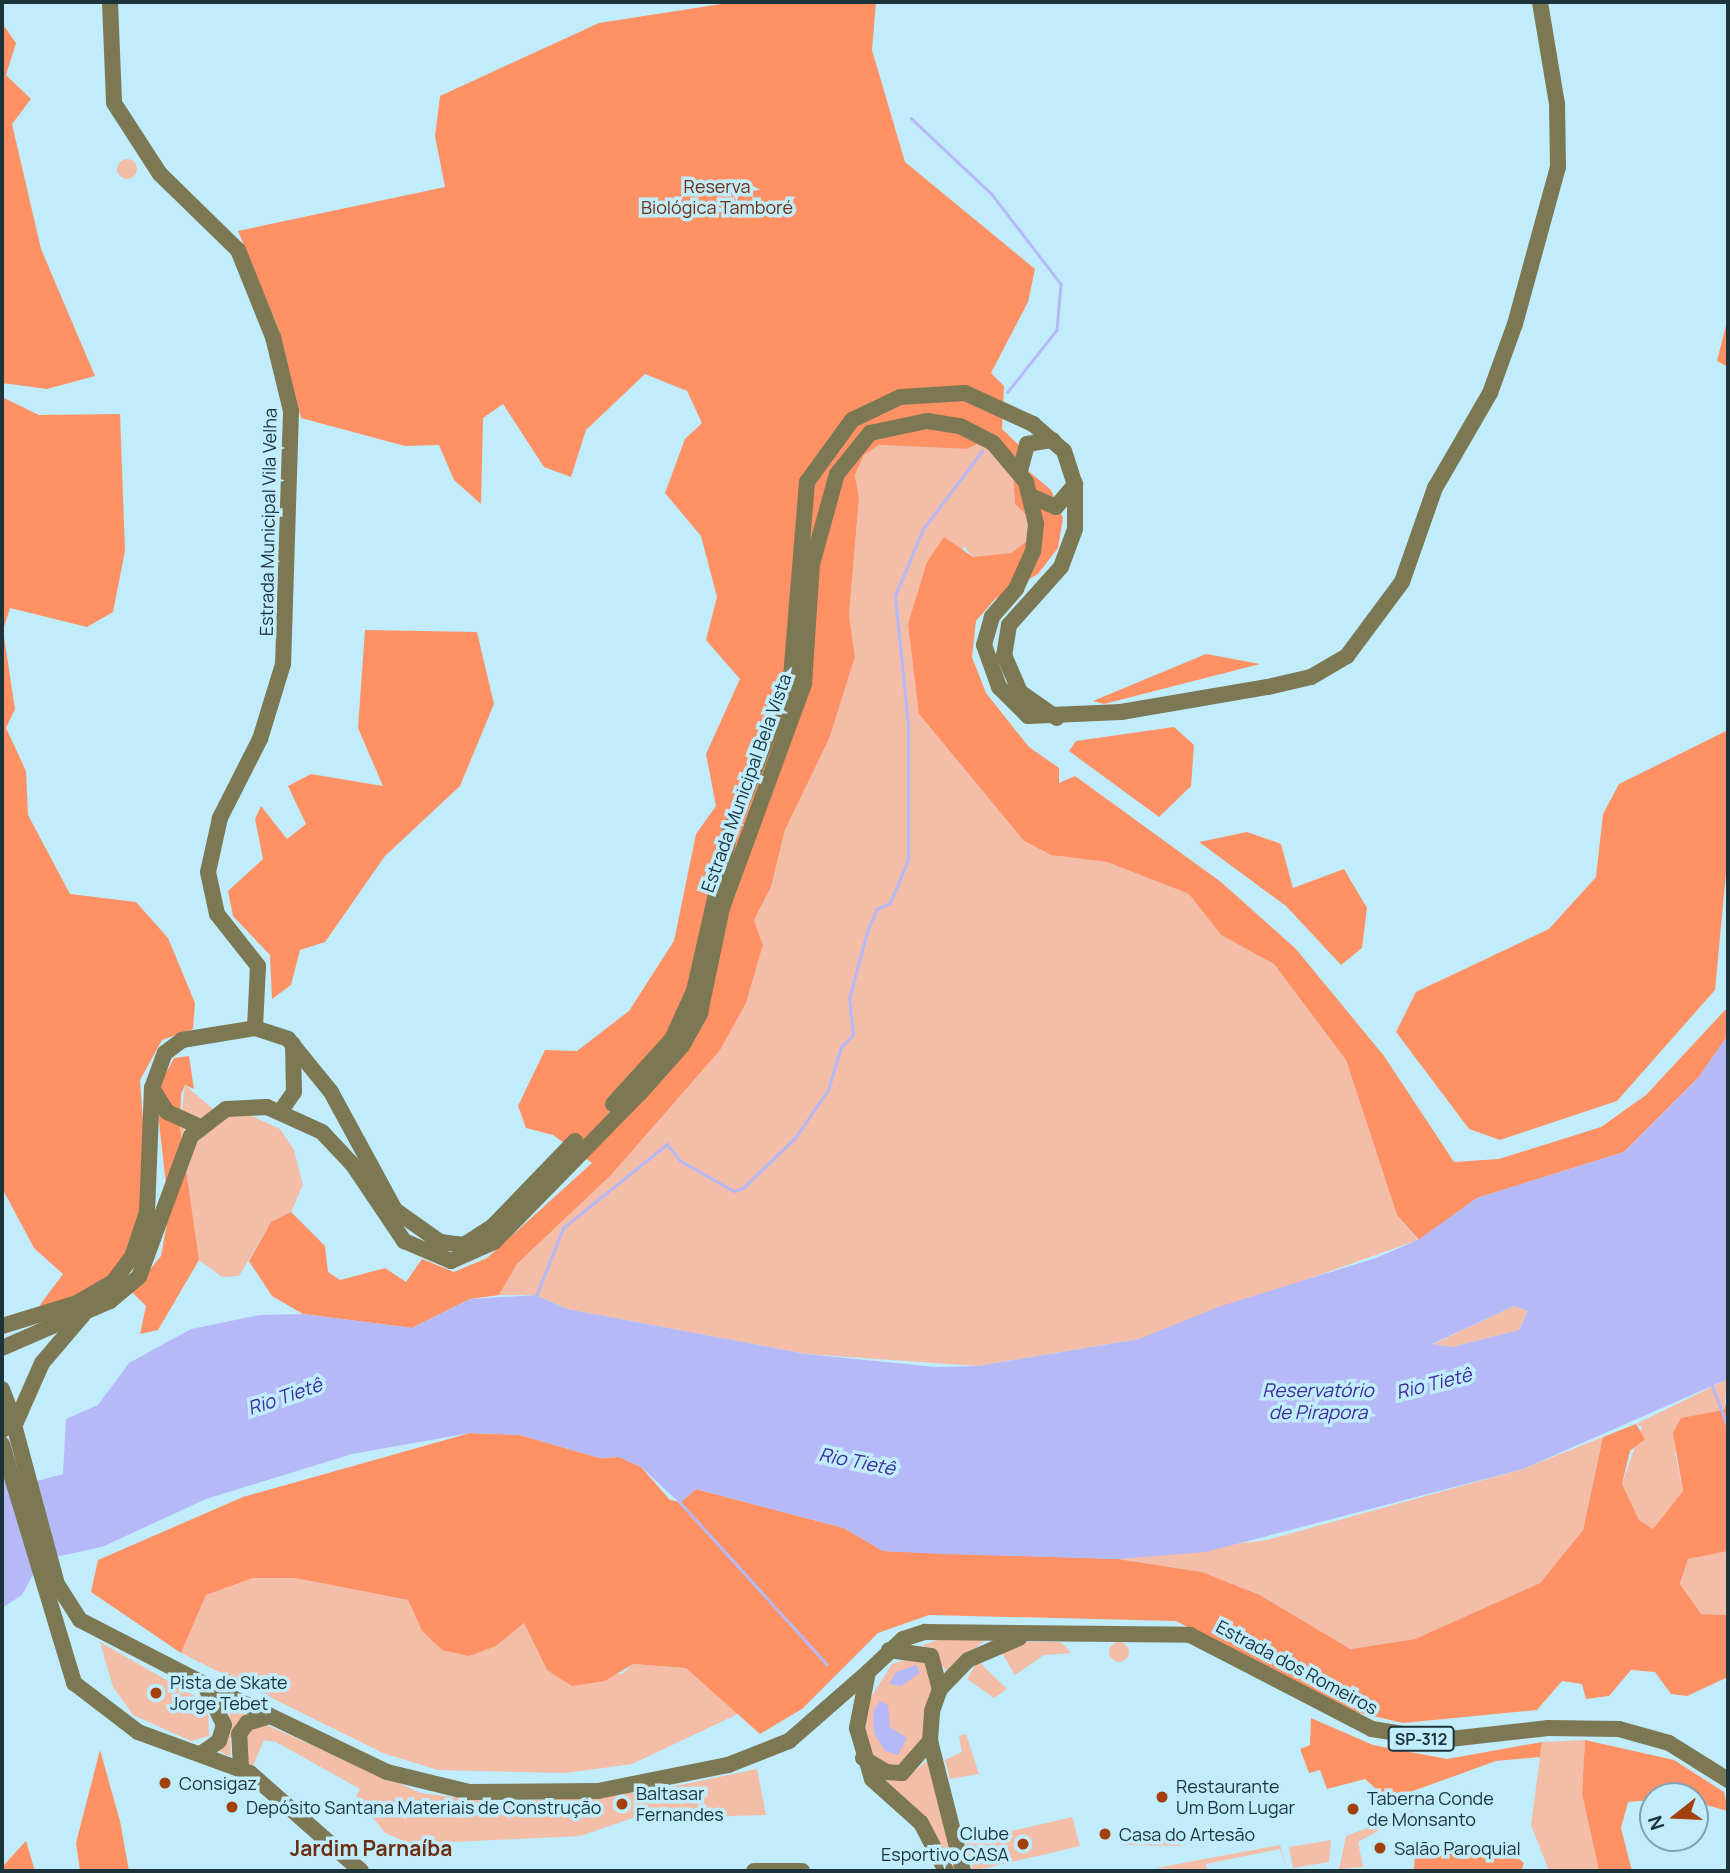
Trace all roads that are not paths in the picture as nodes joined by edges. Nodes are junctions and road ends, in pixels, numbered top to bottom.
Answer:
1 (110, 2) edge
2 (1540, 2) edge
3 (1053, 440) junction
4 (1020, 471) junction
5 (1075, 484) junction
6 (1031, 496) junction
7 (1057, 718) junction
8 (256, 1028) junction
9 (293, 1044) junction
10 (152, 1088) junction
11 (280, 1112) junction
12 (199, 1126) junction
13 (88, 1311) junction
14 (2, 1326) edge
15 (2, 1348) edge
16 (2, 1389) edge
17 (2, 1430) edge
18 (2, 1444) edge
19 (50, 1584) junction
20 (1044, 1634) junction
21 (888, 1650) junction
22 (868, 1672) junction
23 (204, 1684) junction
24 (940, 1689) junction
25 (270, 1716) junction
26 (930, 1741) junction
27 (202, 1753) junction
28 (863, 1758) junction
29 (241, 1768) junction
30 (1728, 1780) edge
31 (361, 1871) edge
32 (754, 1871) edge
33 (802, 1871) edge
34 (946, 1871) edge
35 (964, 1871) edge

1 - 8 main road, Estrada Municipal Vila Velha
2 - 7 main road, Estrada Municipal Bela Vista
3 - 4 main road
3 - 5 main road
3 - 9 main road, Estrada Municipal Bela Vista
4 - 6 main road, Estrada Municipal Bela Vista
4 - 11 main road, Estrada Municipal Bela Vista
5 - 6 main road
5 - 7 main road
6 - 7 main road, Estrada Municipal Bela Vista
8 - 9 main road
8 - 10 main road
9 - 11 main road
10 - 12 main road
10 - 14 main road
11 - 12 main road, Estrada Municipal Bela Vista
12 - 13 main road
13 - 15 main road
13 - 17 main road
16 - 19 main road, bridge
18 - 19 main road
19 - 23 main road, Estrada dos Romeiros
19 - 27 main road
20 - 21 main road, Estrada dos Romeiros / SP-312
20 - 24 main road, Estrada dos Romeiros / SP-312
20 - 30 main road, Estrada dos Romeiros / SP-312
21 - 22 main road, Estrada dos Romeiros / SP-312
21 - 24 main road
22 - 25 main road, Estrada dos Romeiros
22 - 28 main road
23 - 25 main road, Estrada dos Romeiros
23 - 27 main road
24 - 26 main road
25 - 29 main road
26 - 28 main road
26 - 35 main road
27 - 29 main road
28 - 34 main road
29 - 31 main road
32 - 33 main road

